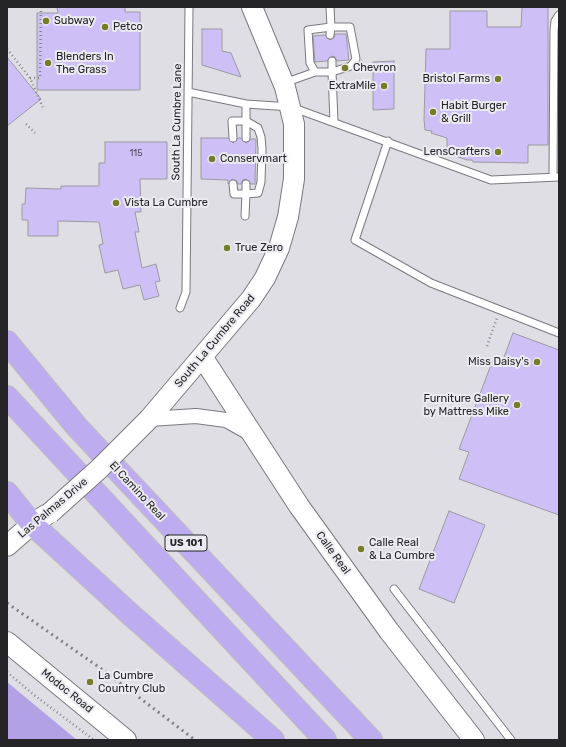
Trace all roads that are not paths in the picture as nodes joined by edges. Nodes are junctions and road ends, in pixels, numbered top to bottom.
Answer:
1 (189, 7) edge
2 (252, 7) edge
3 (330, 7) edge
4 (559, 15) edge
5 (331, 27) junction
6 (330, 35) dead end
7 (332, 61) dead end
8 (315, 72) junction
9 (332, 72) junction
10 (284, 83) junction
11 (188, 92) junction
12 (246, 104) junction
13 (291, 107) junction
14 (246, 121) junction
15 (334, 122) junction
16 (232, 138) dead end
17 (246, 138) dead end
18 (388, 141) junction
19 (556, 177) edge
20 (234, 184) dead end
21 (246, 184) dead end
22 (246, 194) junction
23 (245, 216) dead end
24 (180, 308) dead end
25 (559, 333) edge
26 (7, 342) edge
27 (203, 358) junction
28 (7, 397) edge
29 (149, 419) junction
30 (253, 435) junction
31 (99, 469) joint
32 (7, 493) edge
33 (41, 518) junction
34 (9, 545) edge
35 (394, 589) dead end
36 (7, 642) edge
37 (126, 740) edge
38 (273, 740) edge
39 (325, 740) edge
40 (371, 740) edge
41 (474, 740) edge
42 (510, 740) edge

1 - 11 lane, South La Cumbre Lane
2 - 10 street, South La Cumbre Road
3 - 5 lane
4 - 19 lane
5 - 6 lane
5 - 8 lane
5 - 9 lane
7 - 9 lane
8 - 9 lane
8 - 10 lane
9 - 15 lane
10 - 13 street, South La Cumbre Road
11 - 12 lane
11 - 24 lane, South La Cumbre Lane
12 - 13 lane
12 - 14 lane
13 - 15 lane
13 - 27 street, South La Cumbre Road
14 - 16 lane
14 - 17 lane
14 - 22 lane
15 - 18 lane
18 - 19 lane
18 - 25 lane
20 - 22 lane
21 - 22 lane
22 - 23 lane
26 - 40 highway, El Camino Real / US 101
27 - 29 street, South La Cumbre Road
27 - 30 street, Calle Real
28 - 39 highway, US 101
29 - 30 street
29 - 31 street, South La Cumbre Road, bridge
30 - 41 street, Calle Real
31 - 33 street, Las Palmas Drive, bridge
32 - 33 highway
33 - 34 street, Las Palmas Drive
33 - 38 highway
35 - 42 lane
36 - 37 street, Modoc Road

